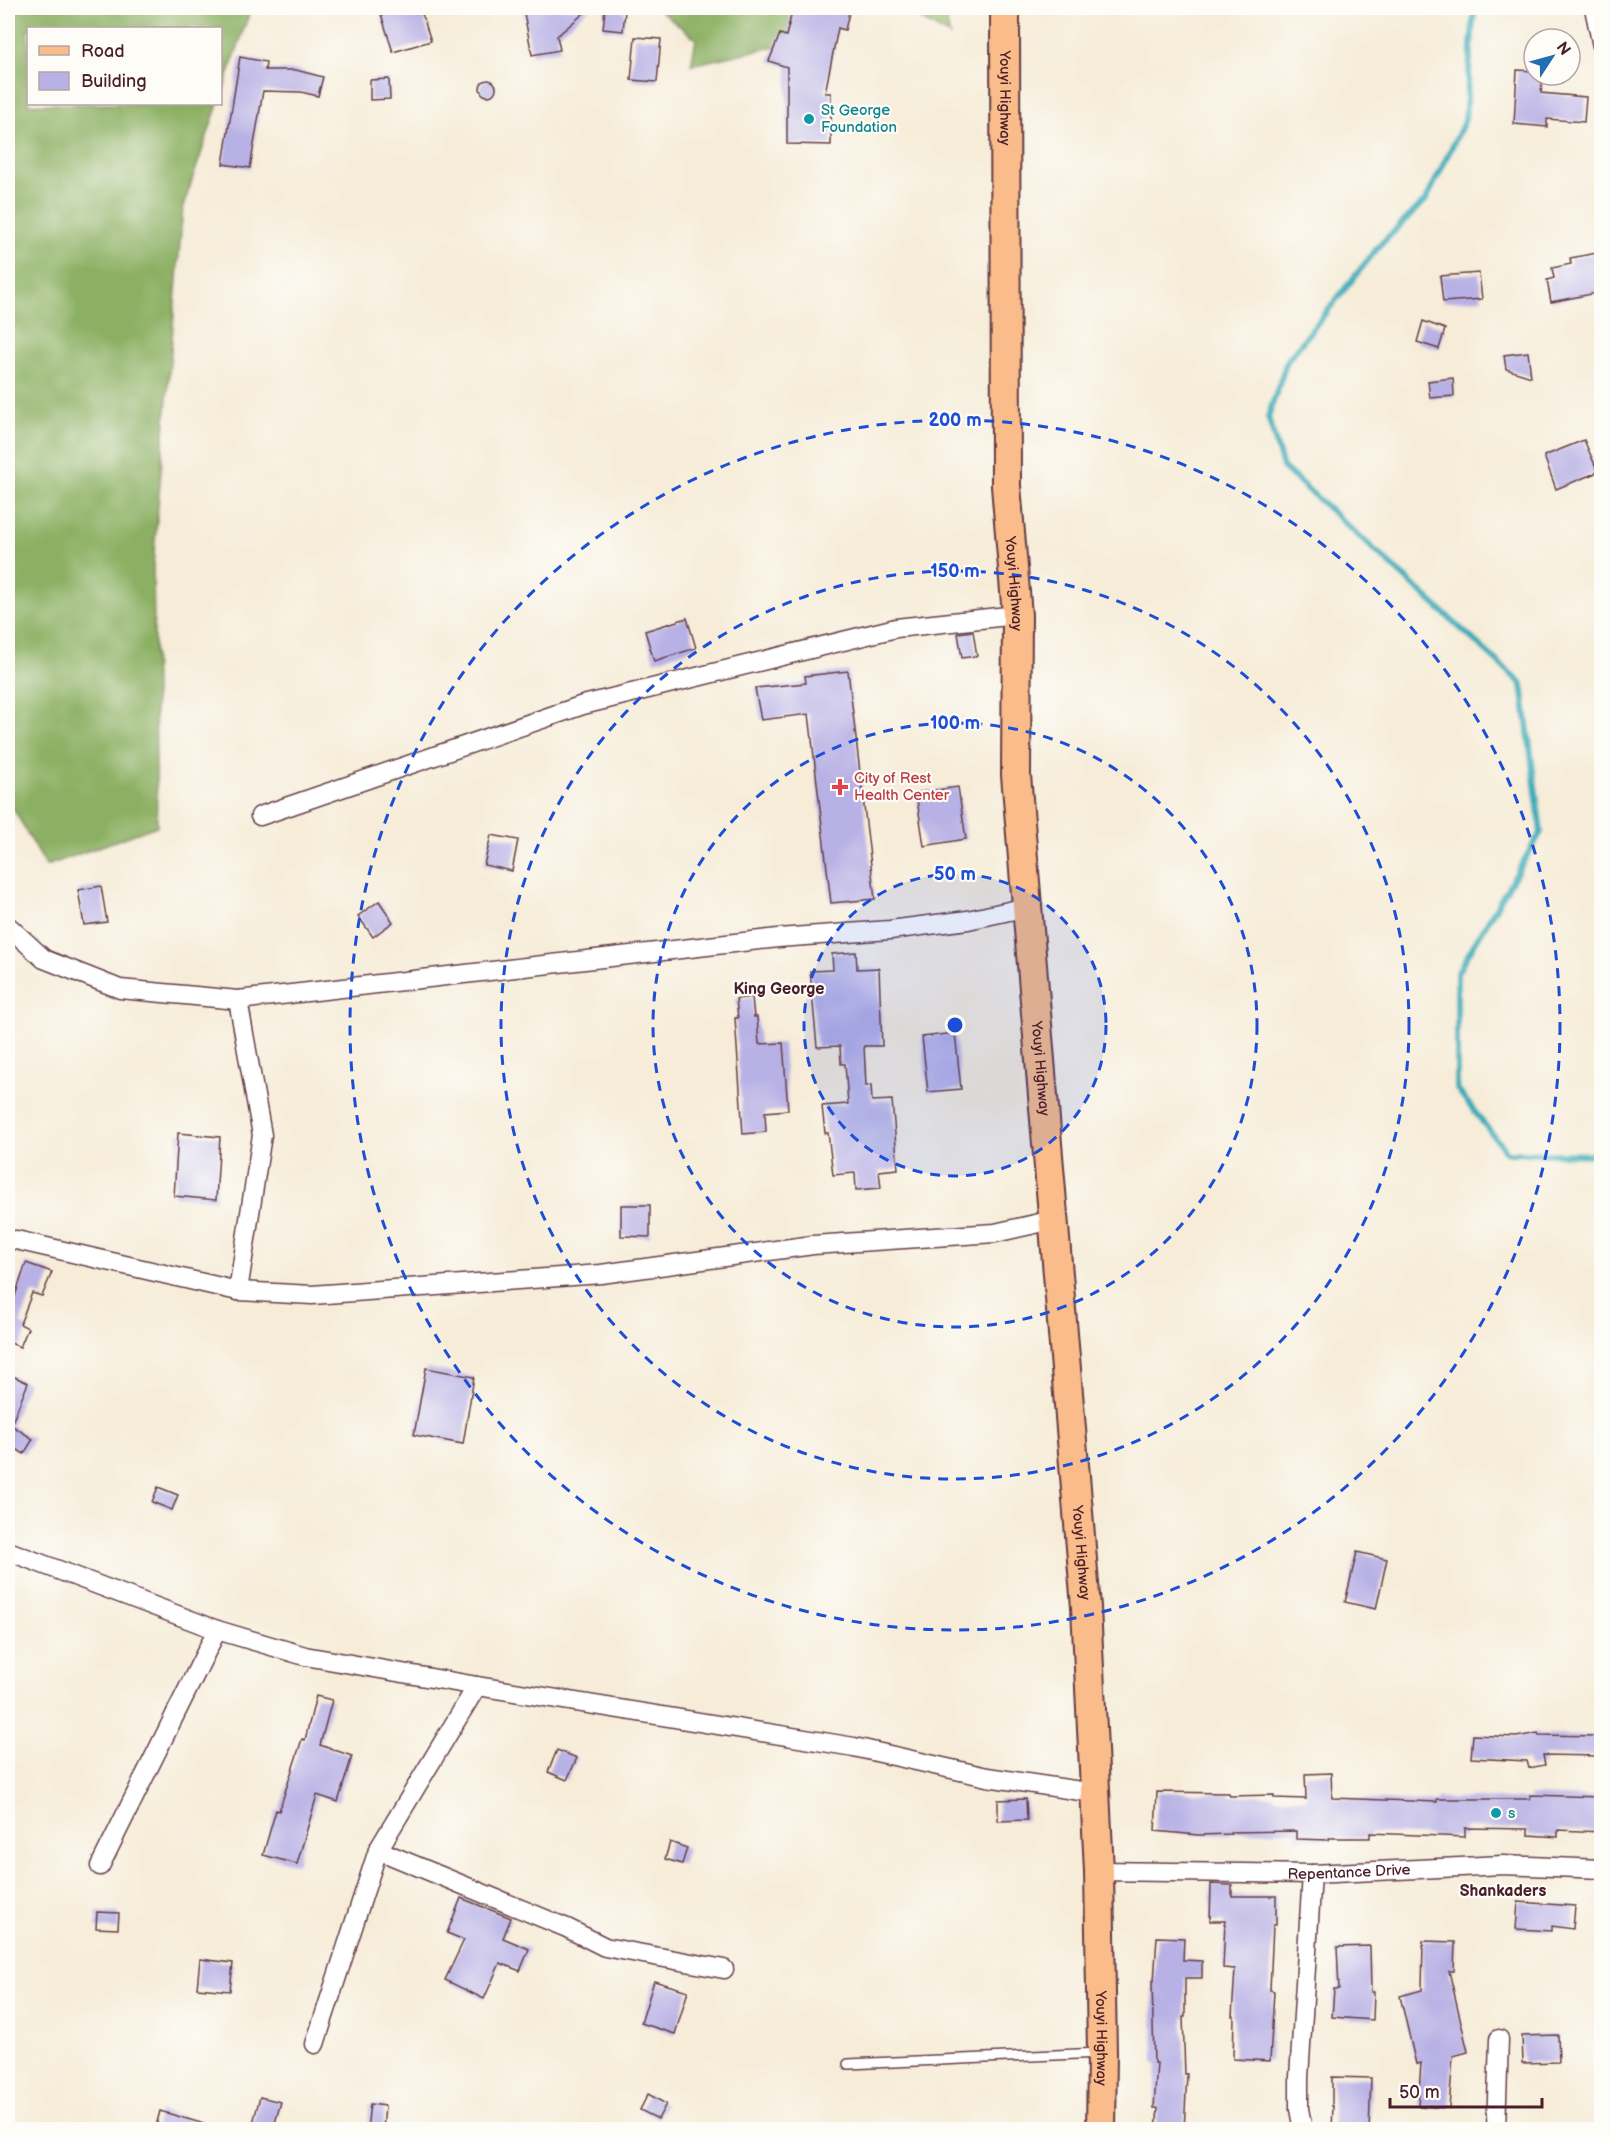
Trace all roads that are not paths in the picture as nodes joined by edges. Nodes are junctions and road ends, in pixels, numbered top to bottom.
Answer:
1 (1005, 8) edge
2 (1594, 8) edge
3 (1602, 46) edge
4 (1017, 615) junction
5 (260, 816) dead end
6 (1027, 907) junction
7 (8, 926) edge
8 (238, 1000) junction
9 (1053, 1220) junction
10 (16, 1239) dead end
11 (238, 1291) junction
12 (8, 1551) edge
13 (217, 1629) junction
14 (477, 1686) junction
15 (1094, 1792) junction
16 (378, 1850) junction
17 (100, 1866) dead end
18 (1602, 1869) edge
19 (1099, 1871) junction
20 (1312, 1874) junction
21 (724, 1969) dead end
22 (1499, 2039) dead end
23 (315, 2044) dead end
24 (1102, 2053) junction
25 (848, 2064) dead end
26 (1101, 2130) edge
27 (1303, 2130) edge
28 (1496, 2130) edge

1 - 4 main road, Youyi Highway
2 - 3 street
4 - 5 street
4 - 6 main road, Youyi Highway
6 - 8 street
6 - 9 main road, Youyi Highway
7 - 8 street
8 - 11 street
9 - 11 street
9 - 15 main road, Youyi Highway
10 - 11 street
12 - 13 street
13 - 14 street
13 - 17 street
14 - 15 street
14 - 16 street
15 - 19 main road, Youyi Highway
16 - 21 street
16 - 23 street
18 - 20 street, Repentance Drive
19 - 20 street, Repentance Drive
19 - 24 main road, Youyi Highway
20 - 27 street
22 - 28 street
24 - 25 lane
24 - 26 main road, Youyi Highway

